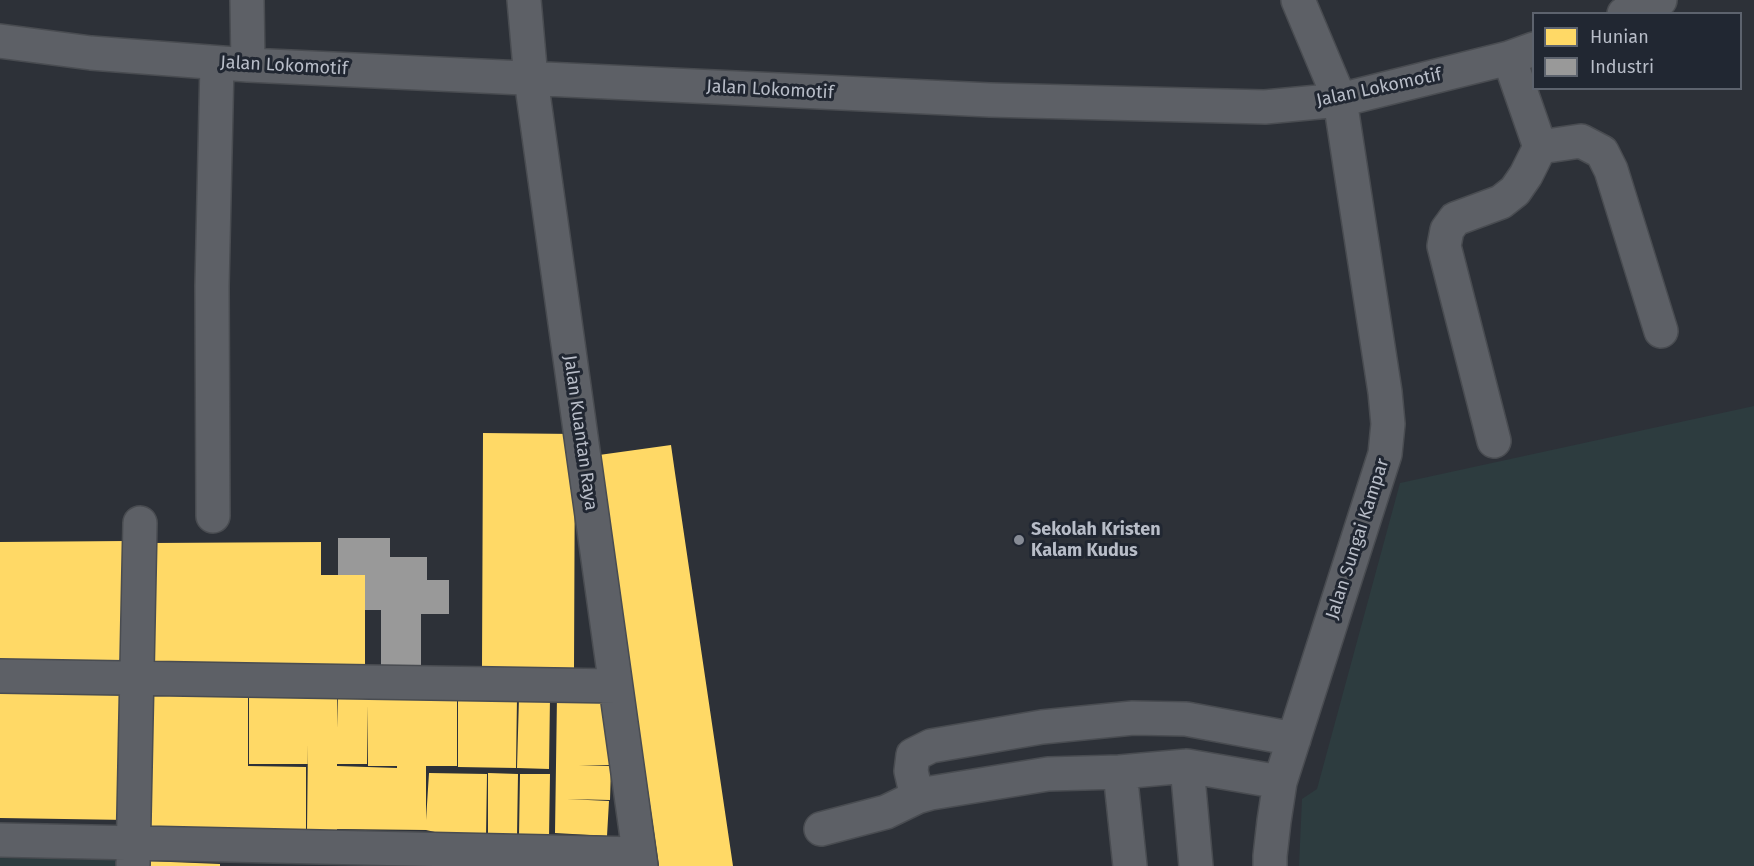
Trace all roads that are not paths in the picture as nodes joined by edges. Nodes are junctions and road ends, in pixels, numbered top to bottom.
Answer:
1 (247, 0) edge
2 (524, 0) edge
3 (1298, 0) edge
4 (0, 41) edge
5 (1521, 53) edge
6 (233, 64) junction
7 (531, 79) junction
8 (1341, 100) junction
9 (1540, 147) junction
10 (1661, 331) dead end
11 (1494, 441) dead end
12 (213, 516) dead end
13 (140, 523) dead end
14 (0, 676) edge
15 (137, 679) junction
16 (615, 686) junction
17 (1042, 728) junction
18 (1294, 739) junction
19 (1187, 766) junction
20 (1120, 772) junction
21 (1048, 774) junction
22 (1281, 782) junction
23 (916, 797) junction
24 (821, 830) dead end
25 (0, 840) edge
26 (133, 855) edge
27 (299, 856) edge
28 (472, 858) edge
29 (640, 860) edge
30 (1130, 866) edge
31 (1196, 866) edge
32 (1270, 866) edge

1 - 6 street
2 - 7 street, Jalan Kuantan Raya
3 - 8 street, Jalan Sungai Kampar
4 - 6 street, Jalan Lokomotif
5 - 8 street, Jalan Lokomotif
5 - 9 street
6 - 7 street, Jalan Lokomotif
6 - 12 street
7 - 8 street, Jalan Lokomotif
7 - 16 street, Jalan Kuantan Raya
8 - 18 street, Jalan Sungai Kampar
9 - 10 street
9 - 11 street
13 - 15 street
14 - 15 street
15 - 16 street
15 - 26 street
16 - 29 street, Jalan Kuantan Raya
17 - 18 street
17 - 21 street
17 - 23 street
18 - 22 street, Jalan Sungai Kampar
19 - 20 street
19 - 22 street
19 - 31 street
20 - 21 street
20 - 30 street
21 - 23 street
22 - 32 street, Jalan Sungai Kampar
23 - 24 street
25 - 26 street
26 - 27 street
27 - 28 street
28 - 29 street

